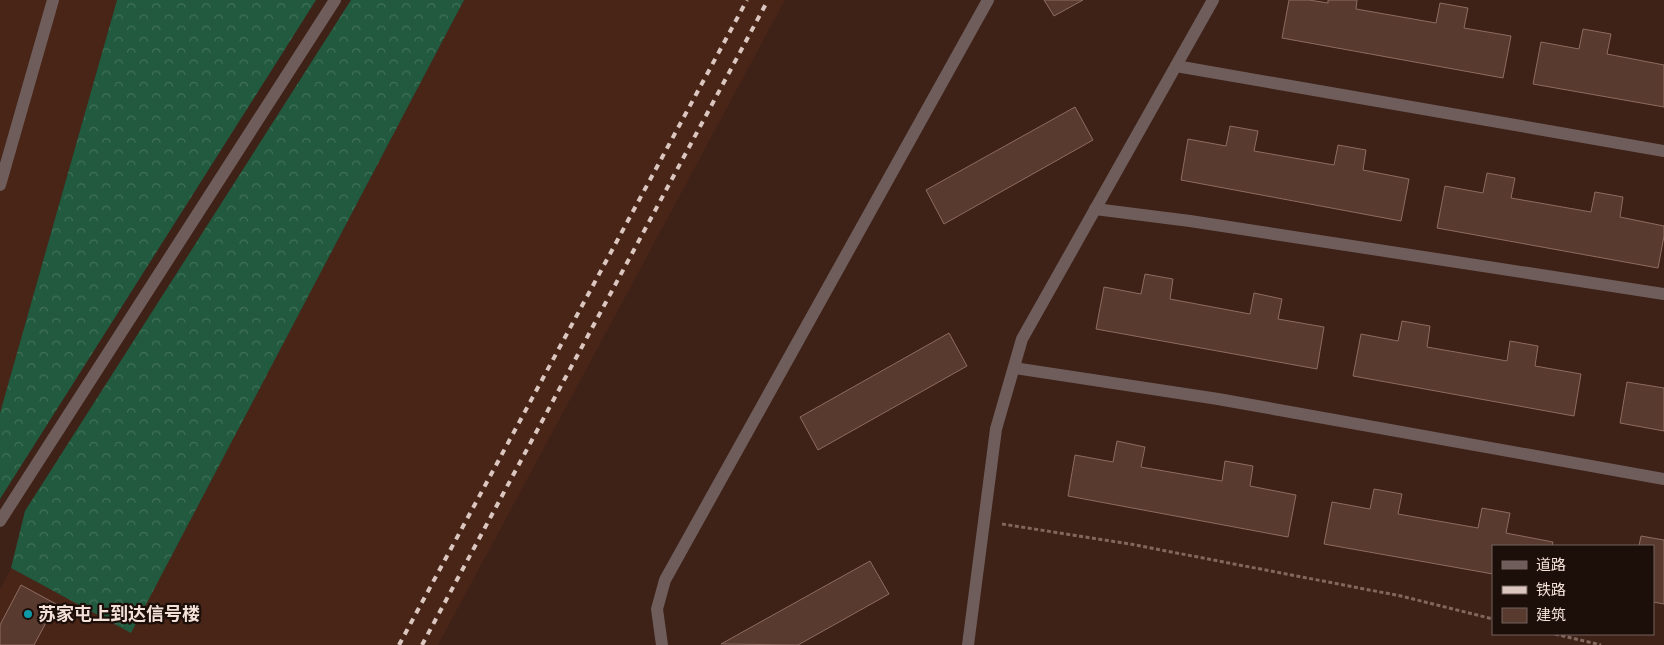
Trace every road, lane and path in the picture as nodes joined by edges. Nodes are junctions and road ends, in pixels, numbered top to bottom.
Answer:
1 (53, 0) edge
2 (335, 0) edge
3 (988, 0) edge
4 (1213, 0) edge
5 (1176, 66) junction
6 (1664, 151) edge
7 (0, 185) edge
8 (1095, 209) junction
9 (1664, 294) edge
10 (1014, 368) junction
11 (1664, 479) edge
12 (0, 521) edge
13 (984, 522) junction
14 (1492, 619) edge
15 (1559, 635) edge
16 (662, 645) edge
17 (968, 645) edge
18 (1601, 645) edge

1 - 7 street
2 - 12 street
3 - 16 street
4 - 5 street
5 - 6 street
5 - 8 street
8 - 9 street
8 - 10 street
10 - 11 street
10 - 13 street
13 - 14 path
13 - 17 street
15 - 18 path

